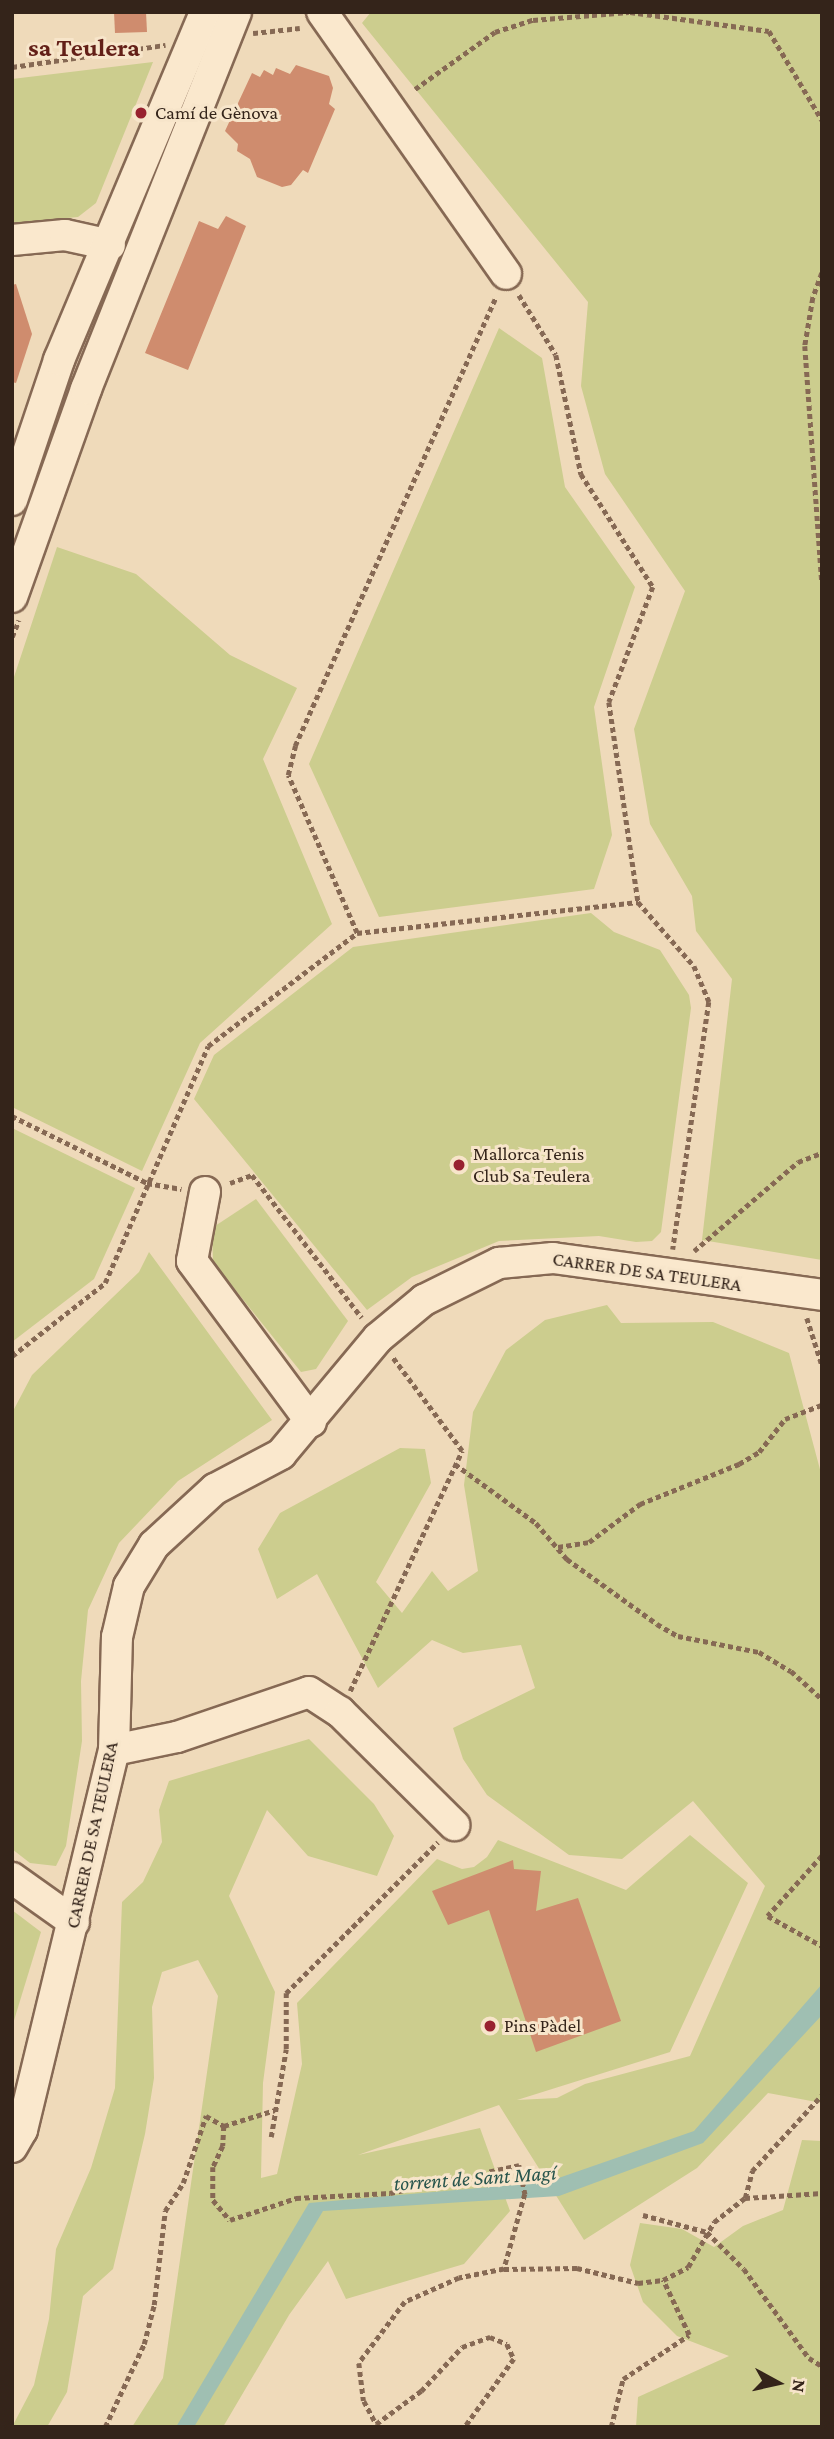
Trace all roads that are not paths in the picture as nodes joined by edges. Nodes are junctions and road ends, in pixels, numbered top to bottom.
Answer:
1 (205, 12) edge
2 (236, 12) edge
3 (322, 12) edge
4 (12, 240) edge
5 (110, 245) junction
6 (506, 274) road end
7 (12, 500) edge
8 (12, 597) edge
9 (205, 1192) road end
10 (813, 1294) edge
11 (311, 1422) junction
12 (114, 1749) junction
13 (454, 1825) road end
14 (12, 1878) edge
15 (74, 1922) junction
16 (12, 2147) edge

1 - 5 street
2 - 8 street
3 - 6 street
4 - 5 street
5 - 7 street
9 - 11 street
10 - 11 street, CARRER DE SA TEULERA
11 - 12 street, CARRER DE SA TEULERA
12 - 13 street
12 - 15 street, CARRER DE SA TEULERA
14 - 15 street
15 - 16 street, CARRER DE SA TEULERA

